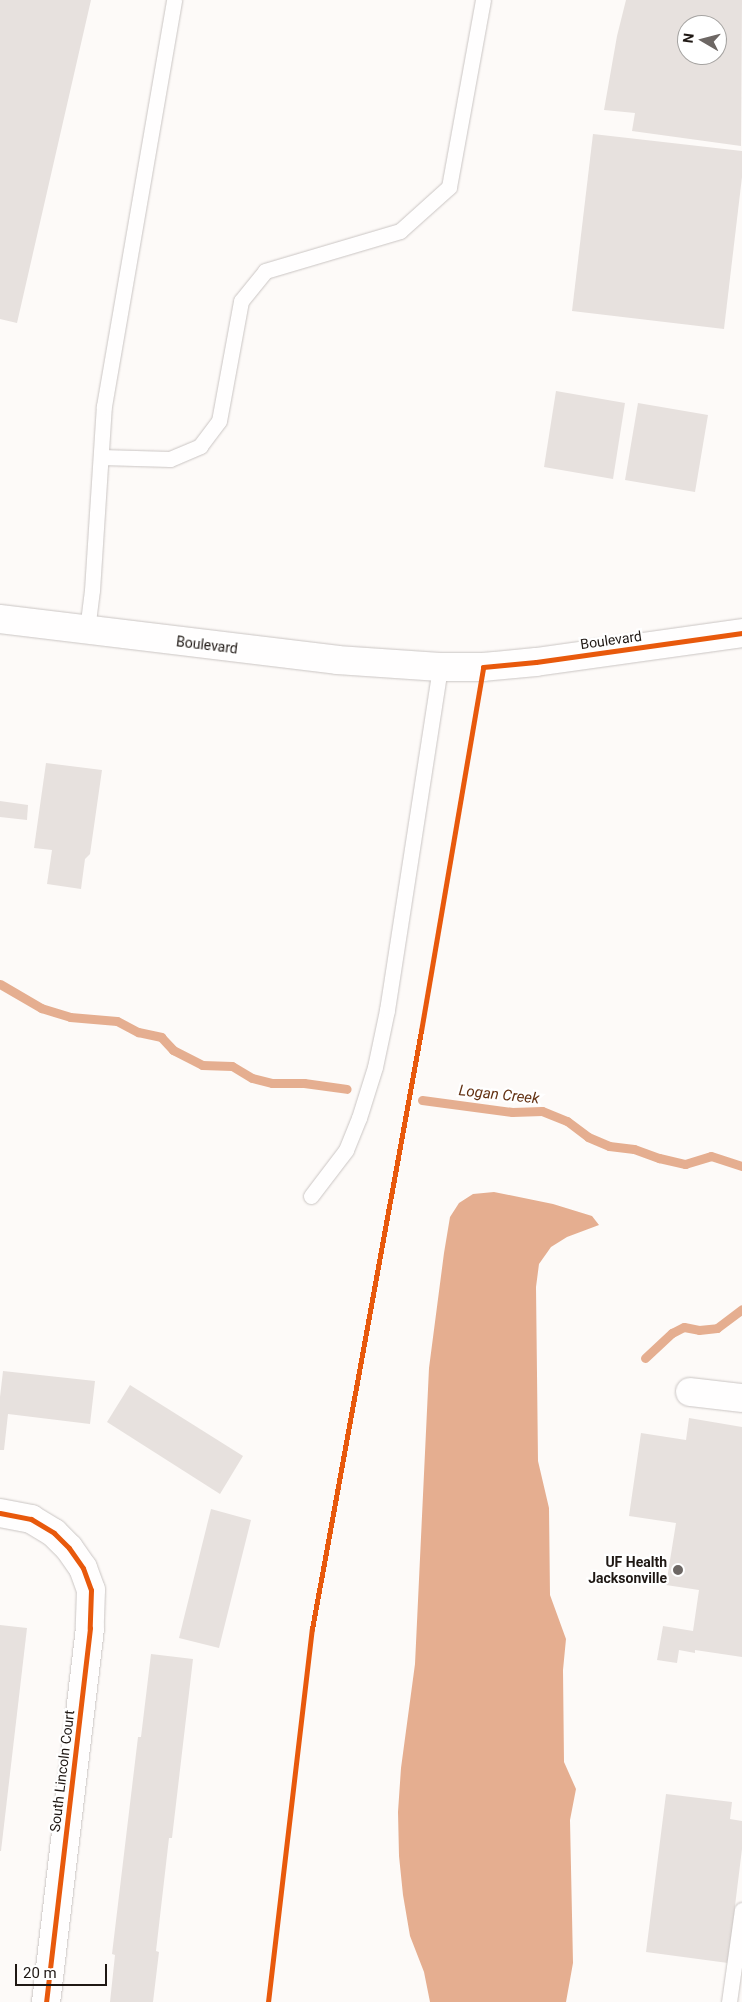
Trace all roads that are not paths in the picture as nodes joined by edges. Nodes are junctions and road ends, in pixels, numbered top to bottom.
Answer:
1 (174, 0) edge
2 (483, 0) edge
3 (100, 457) junction
4 (0, 619) edge
5 (87, 630) junction
6 (742, 633) edge
7 (440, 667) junction
8 (311, 1196) dead end
9 (690, 1392) dead end
10 (742, 1398) edge
11 (0, 1513) edge
12 (742, 1910) edge
13 (46, 2002) edge
14 (729, 2002) edge

1 - 3 lane
2 - 3 lane
3 - 5 lane
4 - 5 main road, Boulevard
5 - 7 main road, Boulevard
6 - 7 main road, Boulevard
7 - 8 lane
9 - 10 main road
11 - 13 main road, South Lincoln Court
12 - 14 lane

